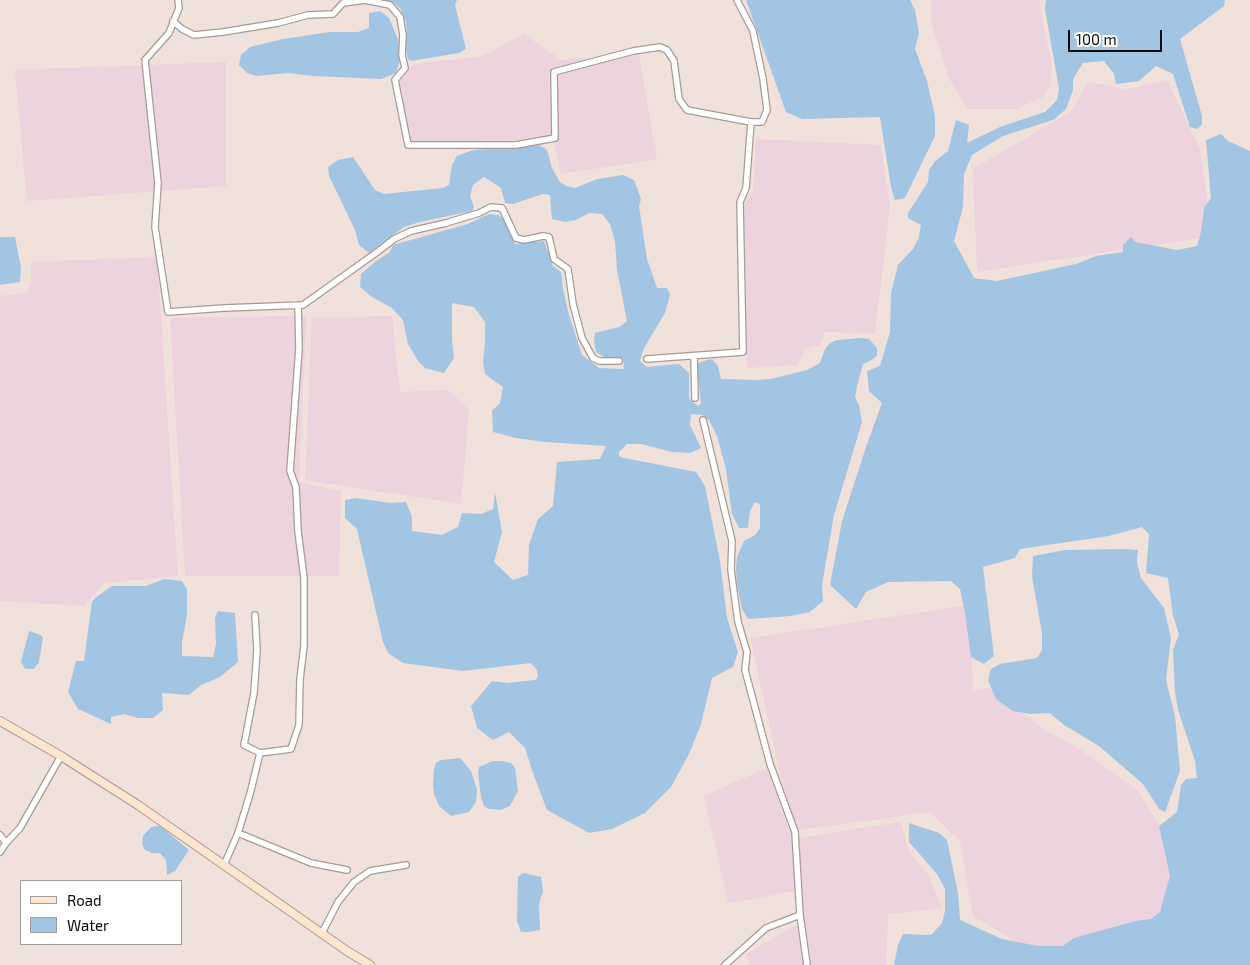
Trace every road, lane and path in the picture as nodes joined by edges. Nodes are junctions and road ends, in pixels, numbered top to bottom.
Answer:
1 (178, 0) edge
2 (737, 0) edge
3 (173, 21) junction
4 (751, 122) junction
5 (298, 305) junction
6 (694, 356) junction
7 (647, 359) dead end
8 (618, 361) dead end
9 (695, 398) dead end
10 (703, 420) dead end
11 (255, 615) dead end
12 (0, 722) edge
13 (260, 753) junction
14 (61, 756) junction
15 (238, 832) junction
16 (0, 835) edge
17 (6, 843) junction
18 (0, 852) edge
19 (406, 864) dead end
20 (224, 865) junction
21 (347, 870) dead end
22 (800, 915) junction
23 (322, 933) junction
24 (370, 965) edge
25 (725, 965) edge
26 (807, 965) edge

1 - 3 street
2 - 4 street
3 - 4 street
3 - 5 street
4 - 6 street
5 - 8 street
5 - 13 street
6 - 7 street
6 - 9 street
10 - 22 street
11 - 13 street
12 - 14 street
13 - 15 street
14 - 17 street
14 - 20 street
15 - 20 street
15 - 21 street
16 - 17 street
17 - 18 street
19 - 23 street
20 - 23 street
22 - 25 street
22 - 26 street
23 - 24 street

